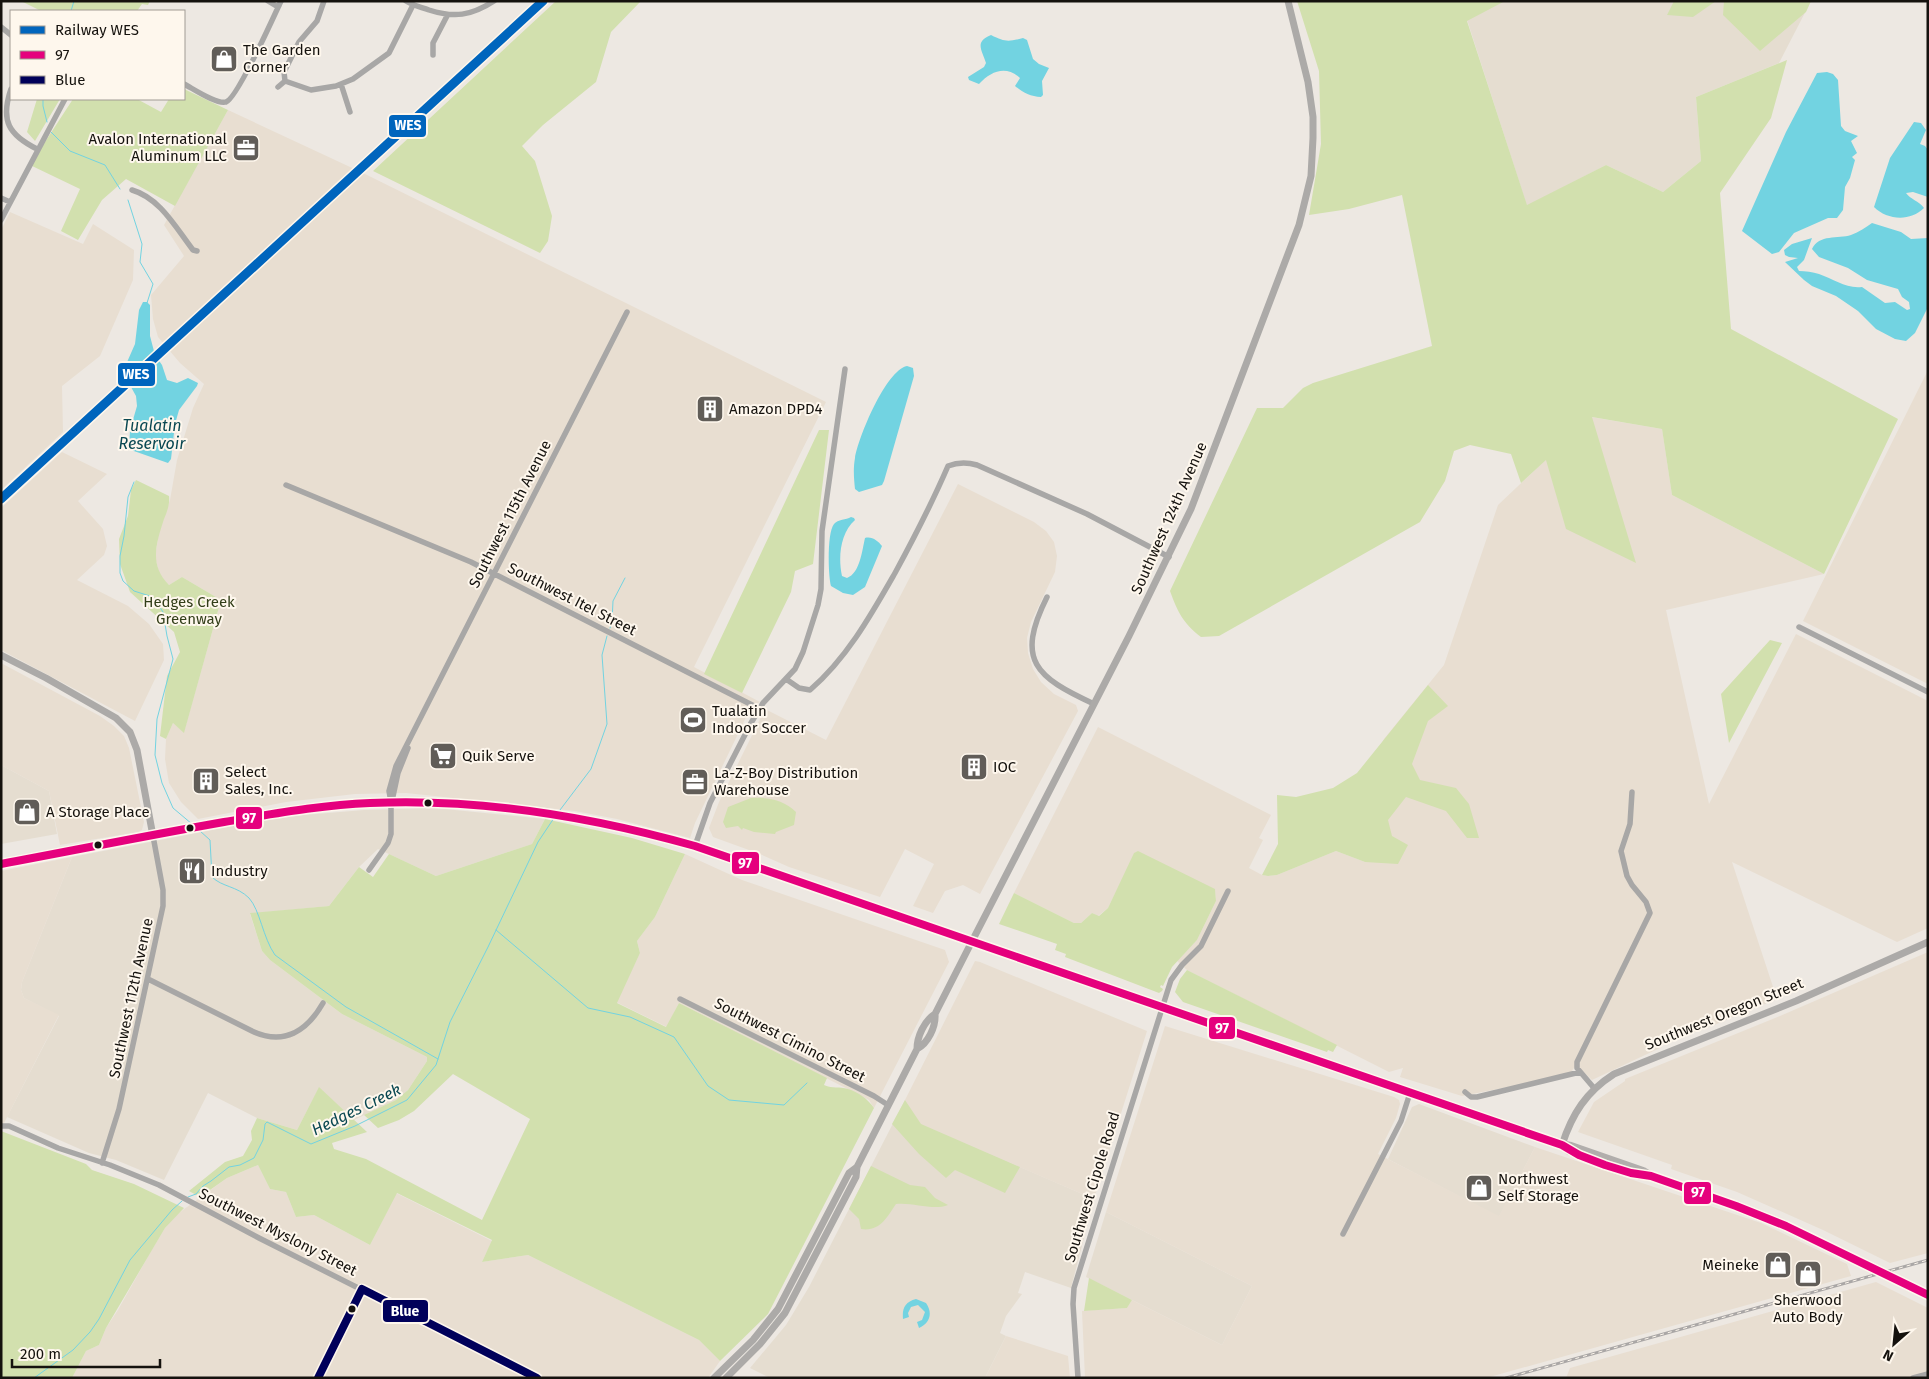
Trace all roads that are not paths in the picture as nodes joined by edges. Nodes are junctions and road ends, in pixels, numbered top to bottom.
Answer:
1 (268, 1) edge
2 (324, 1) edge
3 (406, 1) edge
4 (494, 1) edge
5 (1288, 1) edge
6 (280, 4) edge
7 (413, 5) junction
8 (447, 16) junction
9 (433, 55) dead end
10 (285, 80) junction
11 (341, 84) junction
12 (185, 85) edge
13 (278, 87) dead end
14 (4, 96) edge
15 (64, 100) edge
16 (350, 112) dead end
17 (37, 149) junction
18 (132, 190) dead end
19 (1, 198) edge
20 (10, 202) junction
21 (1, 220) edge
22 (197, 251) dead end
23 (627, 312) dead end
24 (846, 369) dead end
25 (286, 485) dead end
26 (1169, 557) junction
27 (493, 574) junction
28 (1047, 597) dead end
29 (1800, 627) dead end
30 (1, 655) edge
31 (786, 679) junction
32 (1928, 692) edge
33 (1094, 704) junction
34 (760, 709) junction
35 (1632, 792) dead end
36 (392, 802) junction
37 (153, 836) junction
38 (695, 846) junction
39 (1, 864) edge
40 (369, 870) dead end
41 (1228, 891) dead end
42 (971, 941) junction
43 (1928, 942) edge
44 (148, 979) junction
45 (680, 998) dead end
46 (323, 1003) dead end
47 (1162, 1007) junction
48 (1580, 1072) junction
49 (1594, 1088) junction
50 (1465, 1092) dead end
51 (1410, 1093) junction
52 (888, 1105) junction
53 (1, 1126) edge
54 (1562, 1145) junction
55 (102, 1163) junction
56 (857, 1167) junction
57 (1343, 1234) dead end
58 (362, 1289) junction
59 (1928, 1296) edge
60 (1928, 1374) edge
61 (318, 1378) edge
62 (537, 1378) edge
63 (714, 1378) edge
64 (726, 1378) edge
65 (1078, 1378) edge
66 (1914, 1378) edge

1 - 6 street
2 - 10 street
3 - 7 street
4 - 8 street
5 - 26 main road, Southwest 124th Avenue
6 - 12 street
7 - 8 street
7 - 11 street
8 - 9 street
10 - 11 street
10 - 13 street
11 - 16 street
14 - 17 street
15 - 17 street
17 - 20 street
18 - 22 street
19 - 20 street
20 - 21 street
23 - 27 street, Southwest 115th Avenue
24 - 31 street
25 - 27 street, Southwest Itel Street
26 - 31 street
26 - 33 main road, Southwest 124th Avenue
27 - 34 street, Southwest Itel Street
27 - 36 street, Southwest 115th Avenue
28 - 33 street
29 - 32 street
30 - 37 main road
31 - 34 street
33 - 42 main road, Southwest 124th Avenue
34 - 38 street
35 - 48 street
36 - 37 highway
36 - 38 highway
36 - 40 street, Southwest 115th Avenue
37 - 39 highway
37 - 44 street, Southwest 112th Avenue
38 - 42 highway
41 - 47 street, Southwest Cipole Road
42 - 47 highway
42 - 52 main road, Southwest 124th Avenue
43 - 49 main road, Southwest Oregon Street
44 - 46 street
44 - 55 street, Southwest 112th Avenue
45 - 52 street, Southwest Cimino Street
47 - 51 highway
47 - 65 street, Southwest Cipole Road
48 - 49 street
48 - 50 street
49 - 54 main road, Southwest Oregon Street
51 - 54 highway
51 - 57 street
52 - 56 main road, Southwest 124th Avenue
53 - 55 street, Southwest Myslony Street
54 - 59 highway
55 - 58 street, Southwest Myslony Street
56 - 63 main road, Southwest 124th Avenue
56 - 64 main road, Southwest 124th Avenue
58 - 61 street
58 - 62 street, Southwest Myslony Street
60 - 66 street

